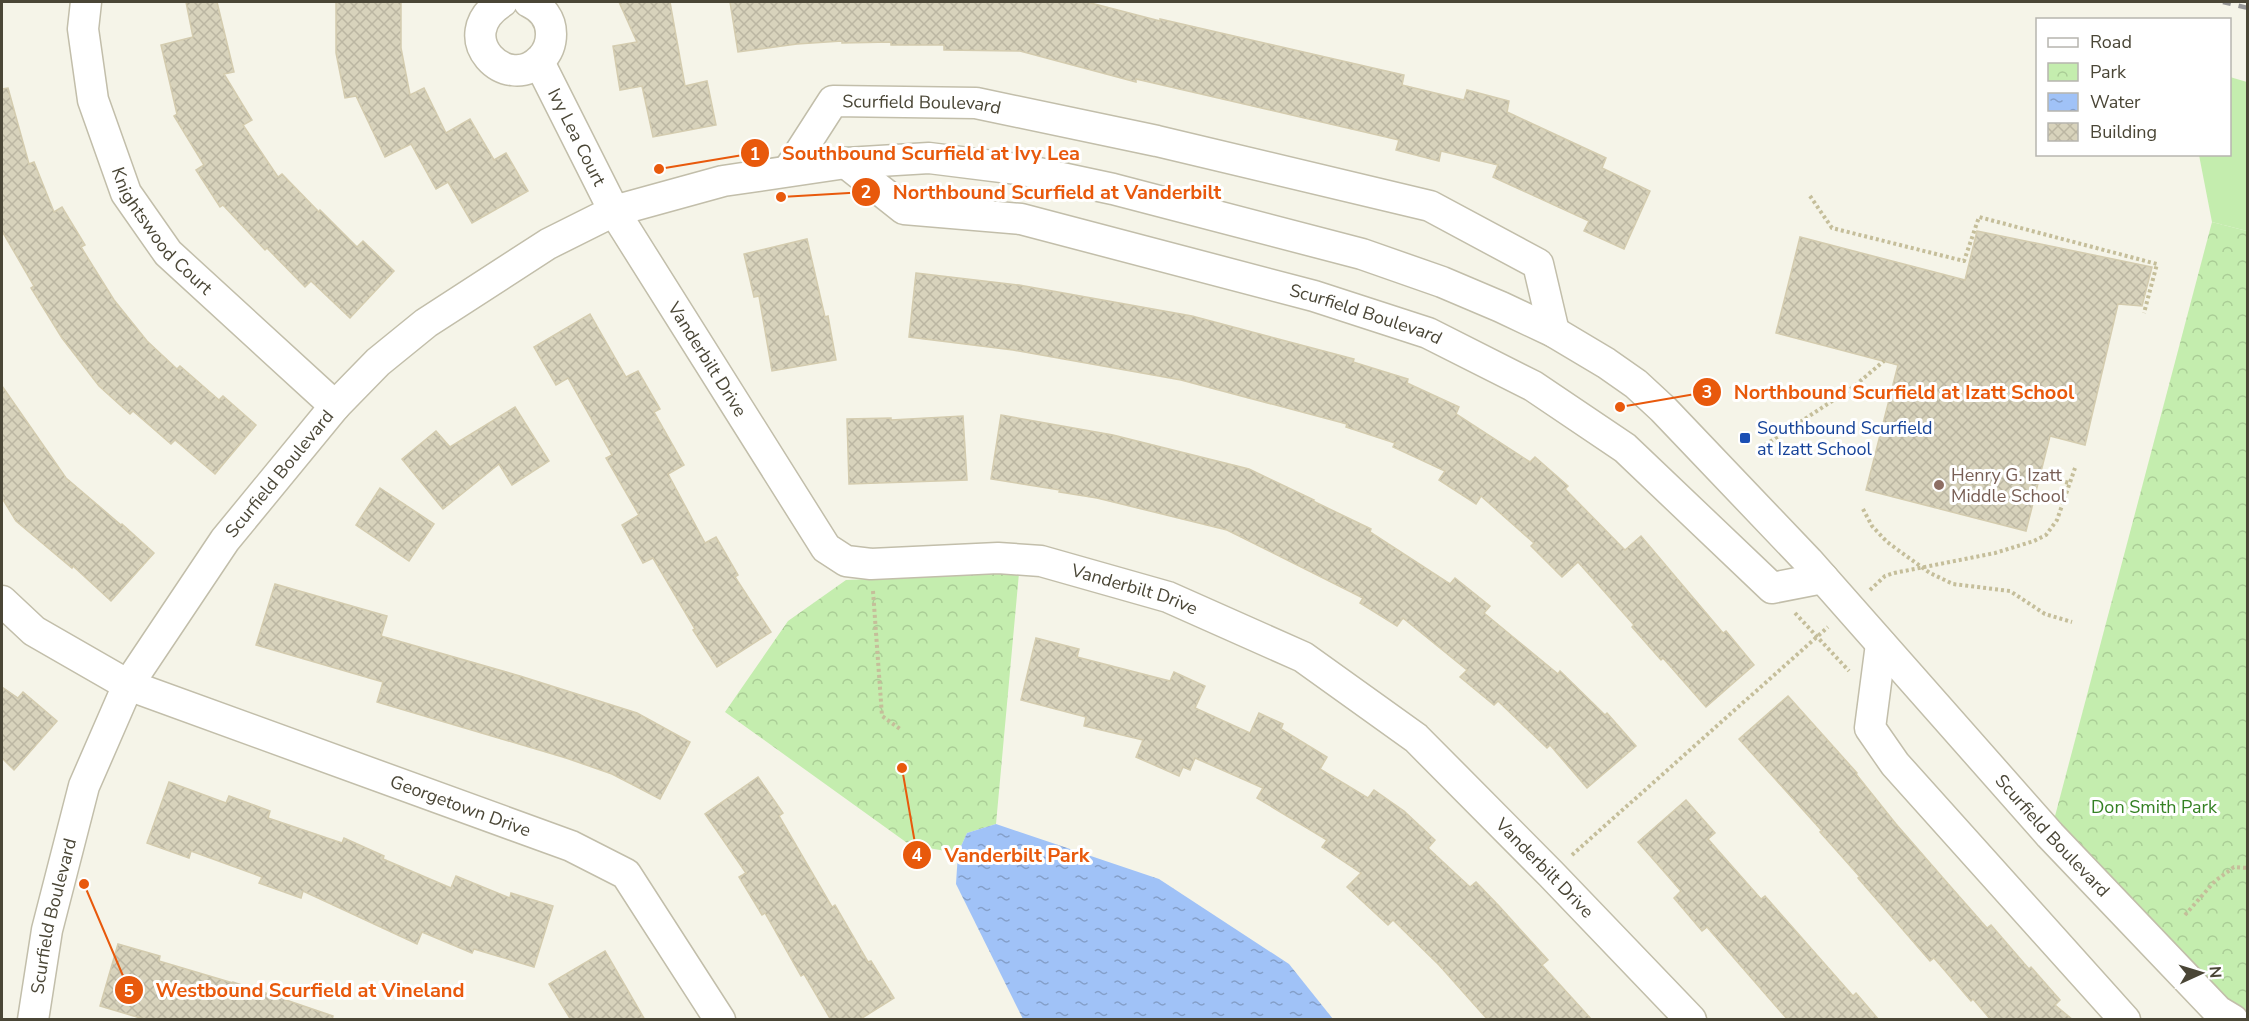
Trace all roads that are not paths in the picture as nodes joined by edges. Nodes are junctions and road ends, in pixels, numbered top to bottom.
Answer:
1 (86, 2) edge
2 (502, 2) edge
3 (529, 2) edge
4 (539, 62) junction
5 (846, 164) junction
6 (788, 171) junction
7 (614, 211) junction
8 (1554, 332) junction
9 (335, 406) junction
10 (1823, 578) junction
11 (2, 601) edge
12 (1881, 644) junction
13 (128, 685) junction
14 (33, 1020) edge
15 (720, 1020) edge
16 (1691, 1020) edge
17 (2125, 1020) edge
18 (2233, 1020) edge

1 - 9 street, Knightswood Court
2 - 4 street
3 - 4 street
4 - 7 street, Ivy Lea Court
5 - 6 street, Scurfield Boulevard
5 - 8 street, Scurfield Boulevard
5 - 10 street, Scurfield Boulevard
6 - 7 street, Scurfield Boulevard
6 - 8 street, Scurfield Boulevard
7 - 9 street, Scurfield Boulevard
7 - 16 street, Vanderbilt Drive
8 - 10 street, Scurfield Boulevard
9 - 13 street, Scurfield Boulevard
10 - 12 street, Scurfield Boulevard
11 - 13 street, Georgetown Drive
12 - 17 street
12 - 18 street, Scurfield Boulevard
13 - 14 street, Scurfield Boulevard
13 - 15 street, Georgetown Drive

